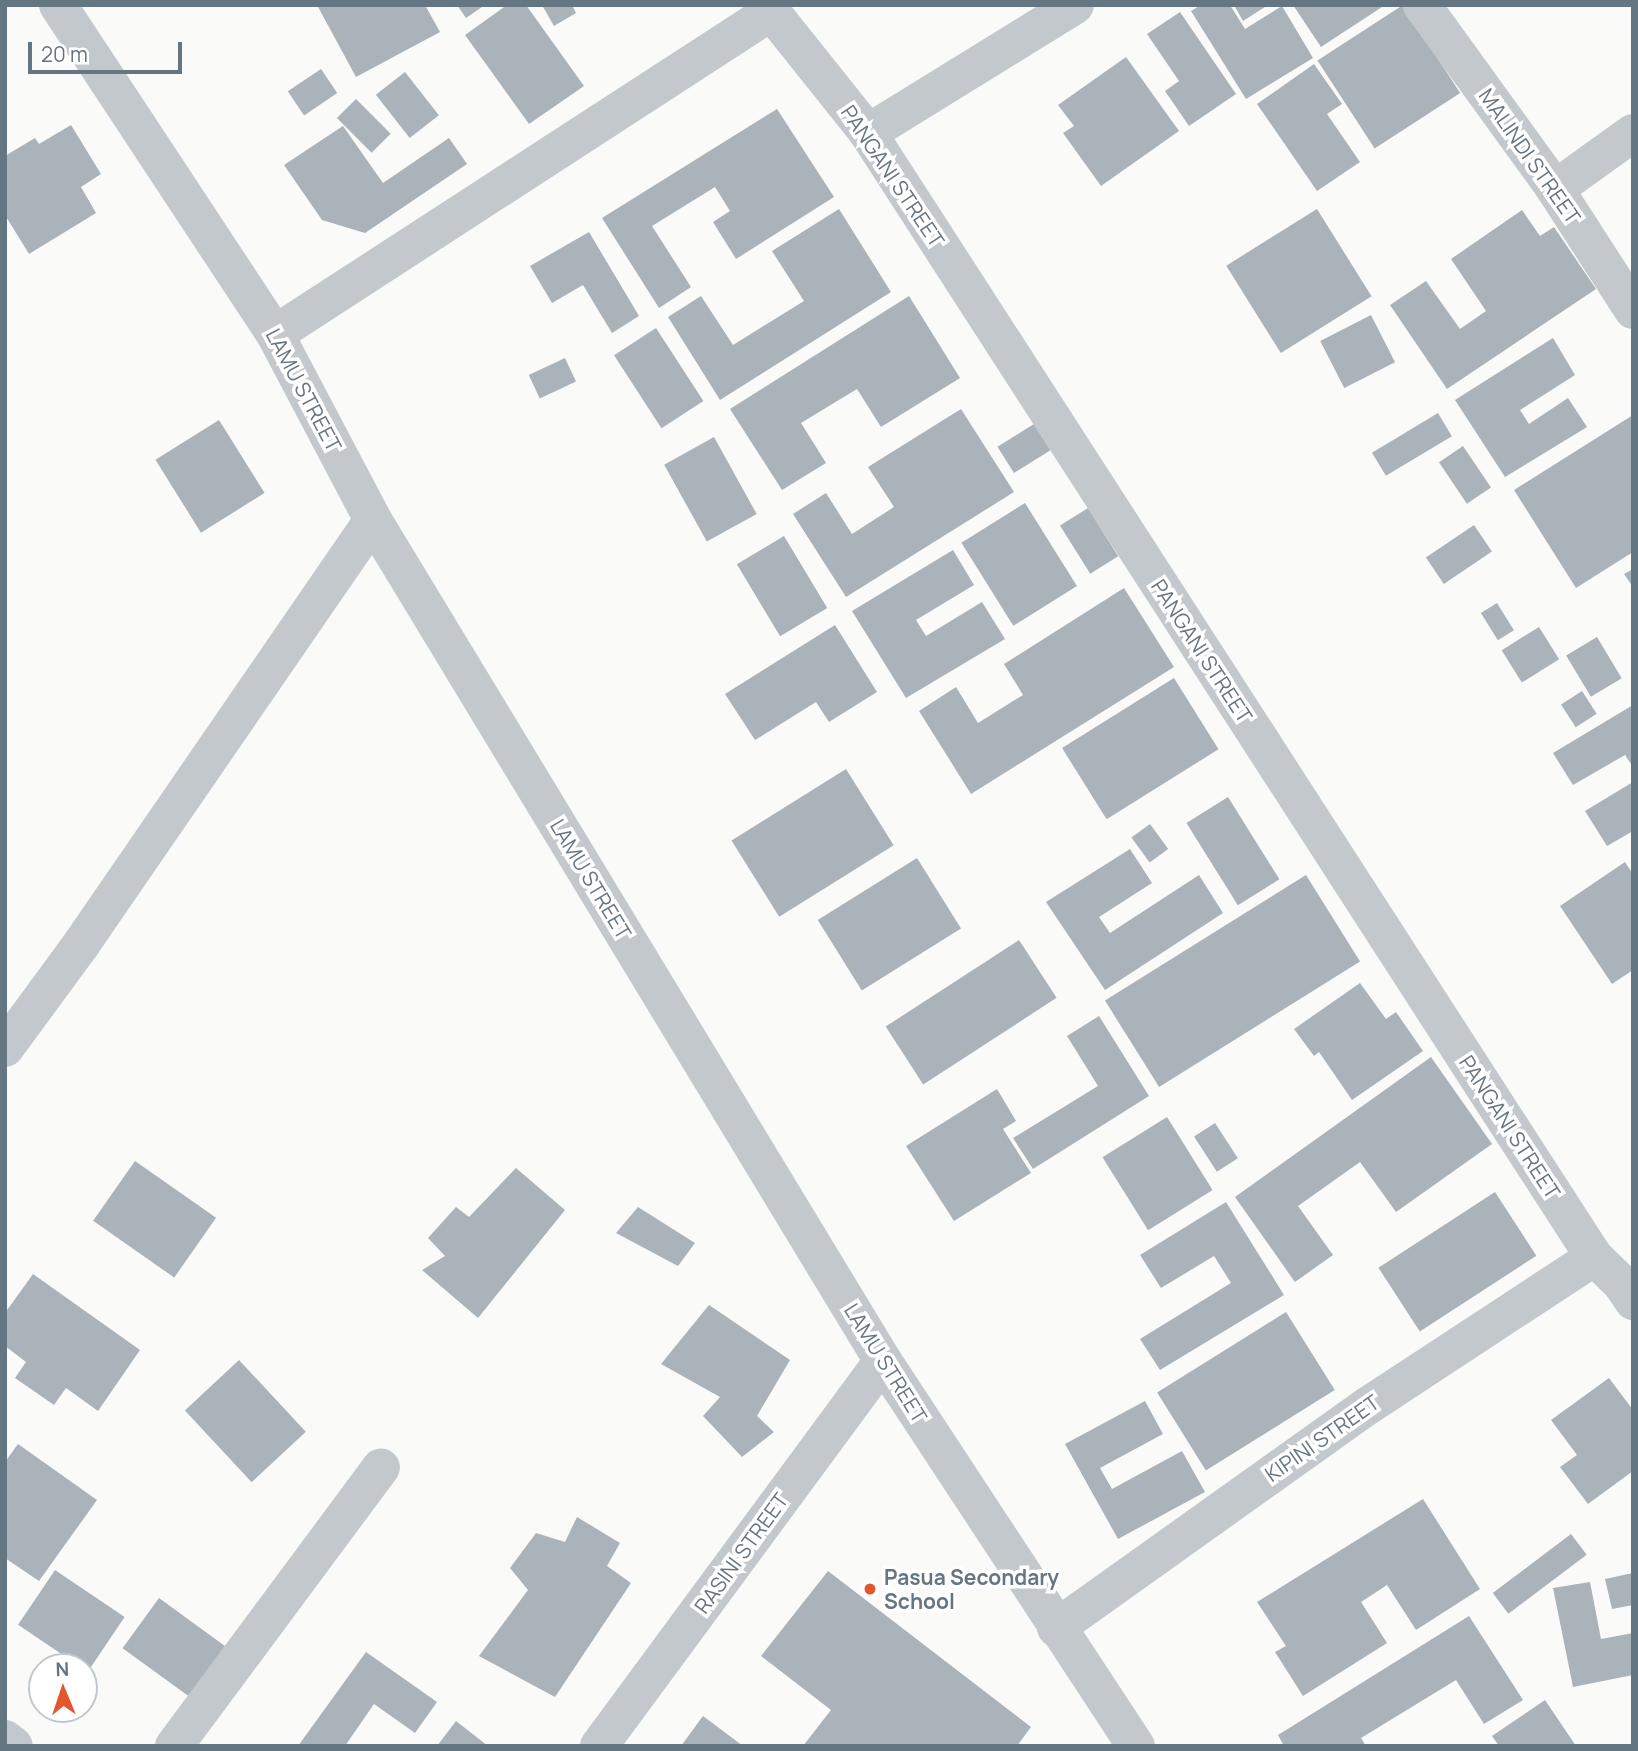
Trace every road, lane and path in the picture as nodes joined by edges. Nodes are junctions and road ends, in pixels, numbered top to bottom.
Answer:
1 (58, 5) edge
2 (1075, 5) edge
3 (1422, 5) edge
4 (768, 9) edge
5 (867, 133) junction
6 (1633, 133) edge
7 (1555, 189) junction
8 (1633, 310) edge
9 (275, 334) junction
10 (373, 520) junction
11 (5, 1048) edge
12 (1620, 1279) edge
13 (883, 1361) junction
14 (382, 1467) dead end
15 (1056, 1628) junction
16 (5, 1740) edge
17 (14, 1746) edge
18 (174, 1746) edge
19 (599, 1746) edge
20 (1136, 1746) edge

1 - 9 street, LAMU STREET
2 - 5 street
3 - 7 street, MALINDI STREET
4 - 5 street, PANGANI STREET
4 - 9 street
5 - 12 street, PANGANI STREET
6 - 7 street
7 - 8 street, MALINDI STREET
9 - 10 street, LAMU STREET
10 - 11 street
10 - 13 street, LAMU STREET
12 - 15 street, KIPINI STREET
13 - 15 street, LAMU STREET
13 - 19 street, RASINI STREET
14 - 18 street
15 - 20 street, LAMU STREET
16 - 17 street

